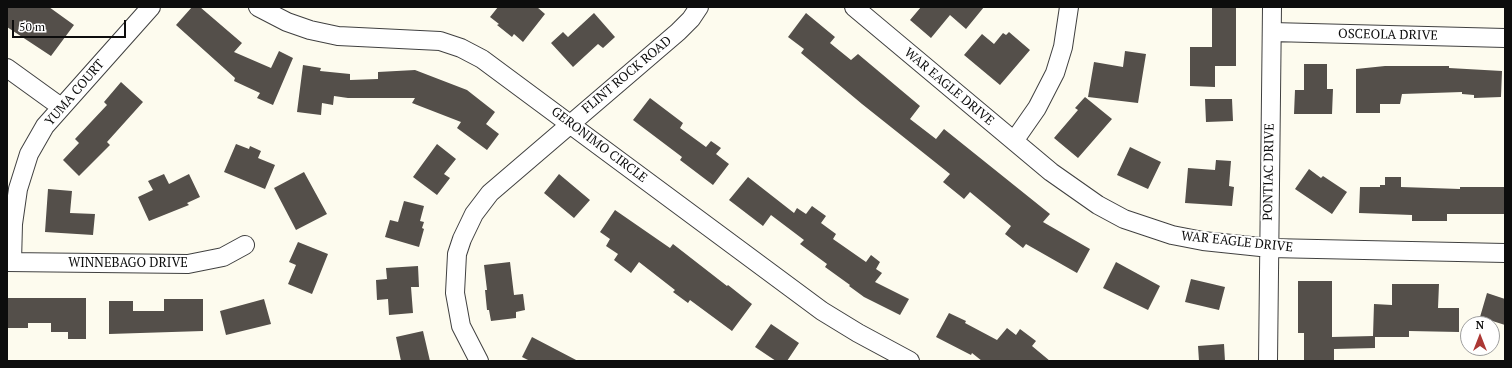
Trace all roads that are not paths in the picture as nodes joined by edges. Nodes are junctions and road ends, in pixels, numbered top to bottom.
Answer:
1 (152, 7) edge
2 (258, 7) edge
3 (699, 7) edge
4 (854, 7) edge
5 (1069, 7) edge
6 (1272, 7) edge
7 (1272, 32) junction
8 (1505, 38) edge
9 (7, 68) edge
10 (61, 107) junction
11 (570, 124) junction
12 (1014, 141) junction
13 (245, 245) dead end
14 (1270, 248) junction
15 (1505, 253) edge
16 (9, 262) edge
17 (479, 361) edge
18 (910, 361) edge
19 (1268, 361) edge

1 - 10 street, YUMA COURT
2 - 11 street, GERONIMO CIRCLE
3 - 11 street, FLINT ROCK ROAD
4 - 12 street, WAR EAGLE DRIVE
5 - 12 street
6 - 7 street, PONTIAC DRIVE
7 - 8 street, OSCEOLA DRIVE
7 - 14 street, PONTIAC DRIVE
9 - 10 street
10 - 16 street, YUMA COURT
11 - 17 street, FLINT ROCK ROAD
11 - 18 street, GERONIMO CIRCLE
12 - 14 street, WAR EAGLE DRIVE
13 - 16 street, WINNEBAGO DRIVE
14 - 15 street, WAR EAGLE DRIVE
14 - 19 street, PONTIAC DRIVE

